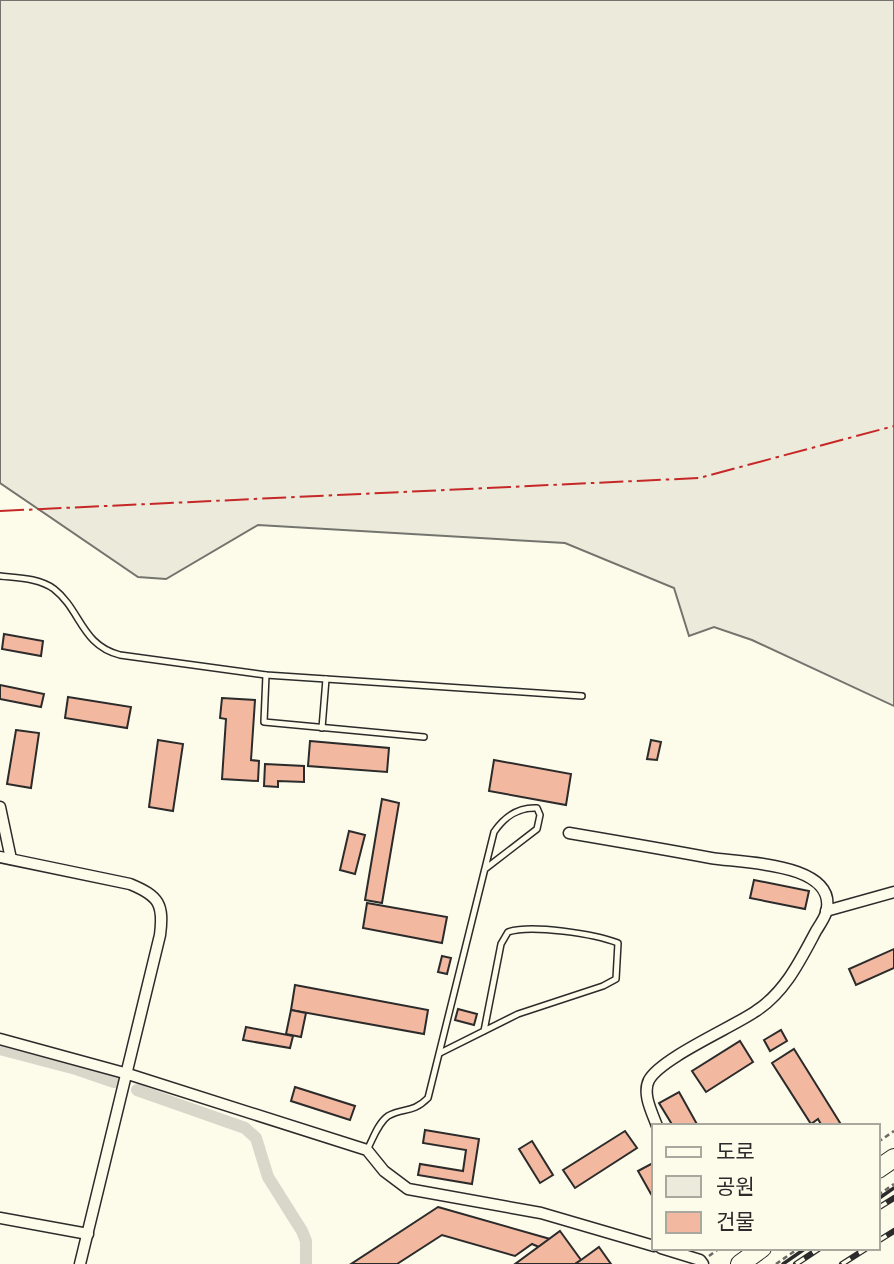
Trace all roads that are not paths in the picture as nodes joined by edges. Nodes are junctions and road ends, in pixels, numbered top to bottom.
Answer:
1 (0, 576) edge
2 (266, 675) junction
3 (326, 679) junction
4 (582, 696) dead end
5 (322, 727) junction
6 (424, 737) dead end
7 (0, 807) edge
8 (569, 833) dead end
9 (6, 858) edge
10 (485, 869) junction
11 (894, 892) edge
12 (827, 911) junction
13 (484, 1031) junction
14 (0, 1039) edge
15 (440, 1053) junction
16 (128, 1074) junction
17 (656, 1124) edge
18 (367, 1150) junction
19 (0, 1218) edge
20 (88, 1234) junction
21 (652, 1245) edge
22 (670, 1250) edge
23 (759, 1250) edge
24 (700, 1257) edge
25 (80, 1264) edge
26 (740, 1264) edge

1 - 2 lane
2 - 3 lane
2 - 5 lane
3 - 4 lane
3 - 5 lane
5 - 6 lane
7 - 9 street
8 - 12 street
9 - 16 street
10 - 10 lane
10 - 15 lane
11 - 12 street
12 - 17 street
13 - 13 lane
13 - 15 lane
14 - 16 street
15 - 18 lane
16 - 18 street
16 - 20 street
18 - 21 street
19 - 20 street
20 - 25 street
22 - 24 street
23 - 26 main road

